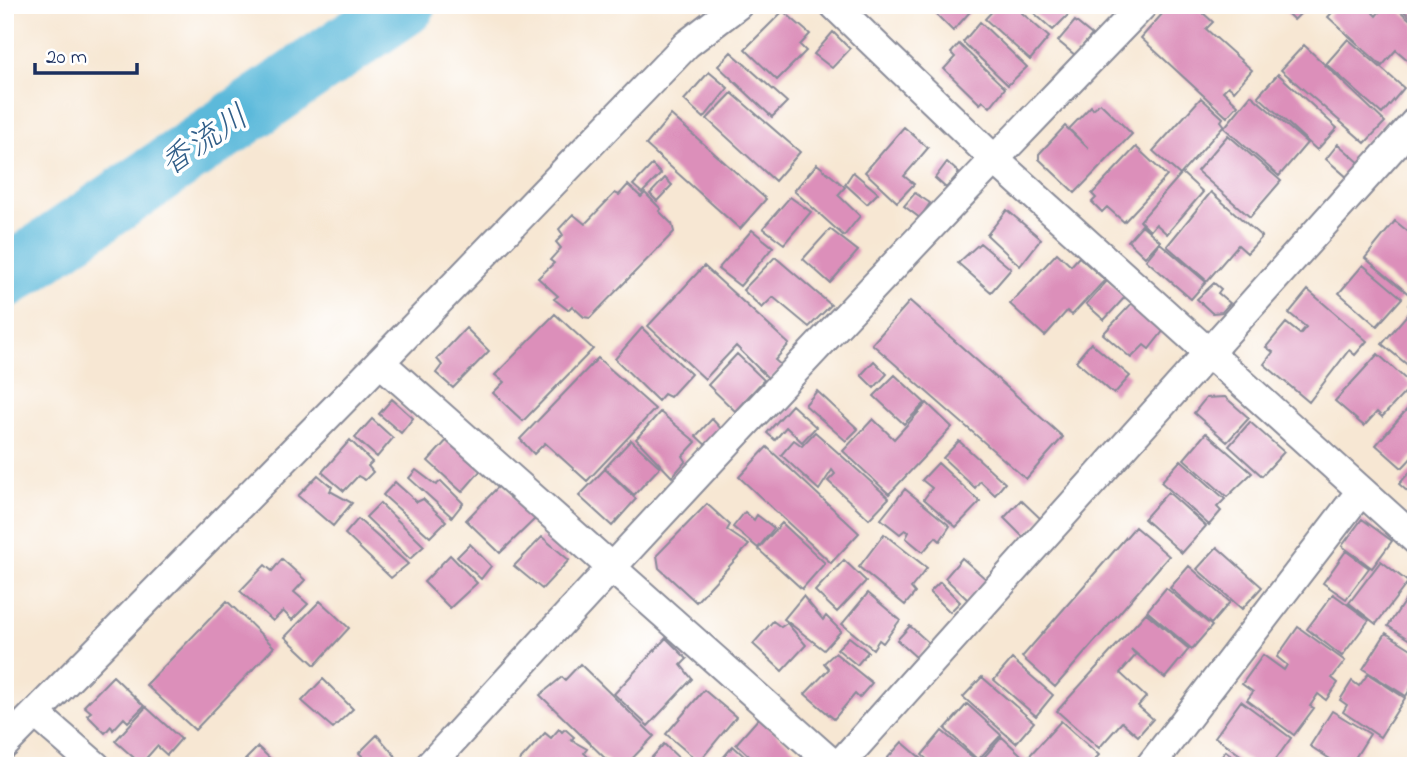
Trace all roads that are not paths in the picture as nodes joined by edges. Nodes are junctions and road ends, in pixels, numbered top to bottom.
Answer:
1 (738, 5) edge
2 (834, 5) edge
3 (1143, 5) edge
4 (1416, 121) edge
5 (994, 159) junction
6 (1205, 353) junction
7 (380, 362) junction
8 (1361, 491) junction
9 (1416, 540) edge
10 (610, 568) junction
11 (36, 714) junction
12 (5, 744) edge
13 (96, 766) edge
14 (429, 766) edge
15 (836, 766) edge
16 (1150, 766) edge

1 - 7 street
2 - 5 street
3 - 5 street
4 - 6 street
5 - 6 street
5 - 10 street
6 - 8 street
6 - 15 street
7 - 10 street
7 - 11 street
8 - 9 street
8 - 16 street
10 - 14 street
10 - 15 street
11 - 12 street
11 - 13 street

